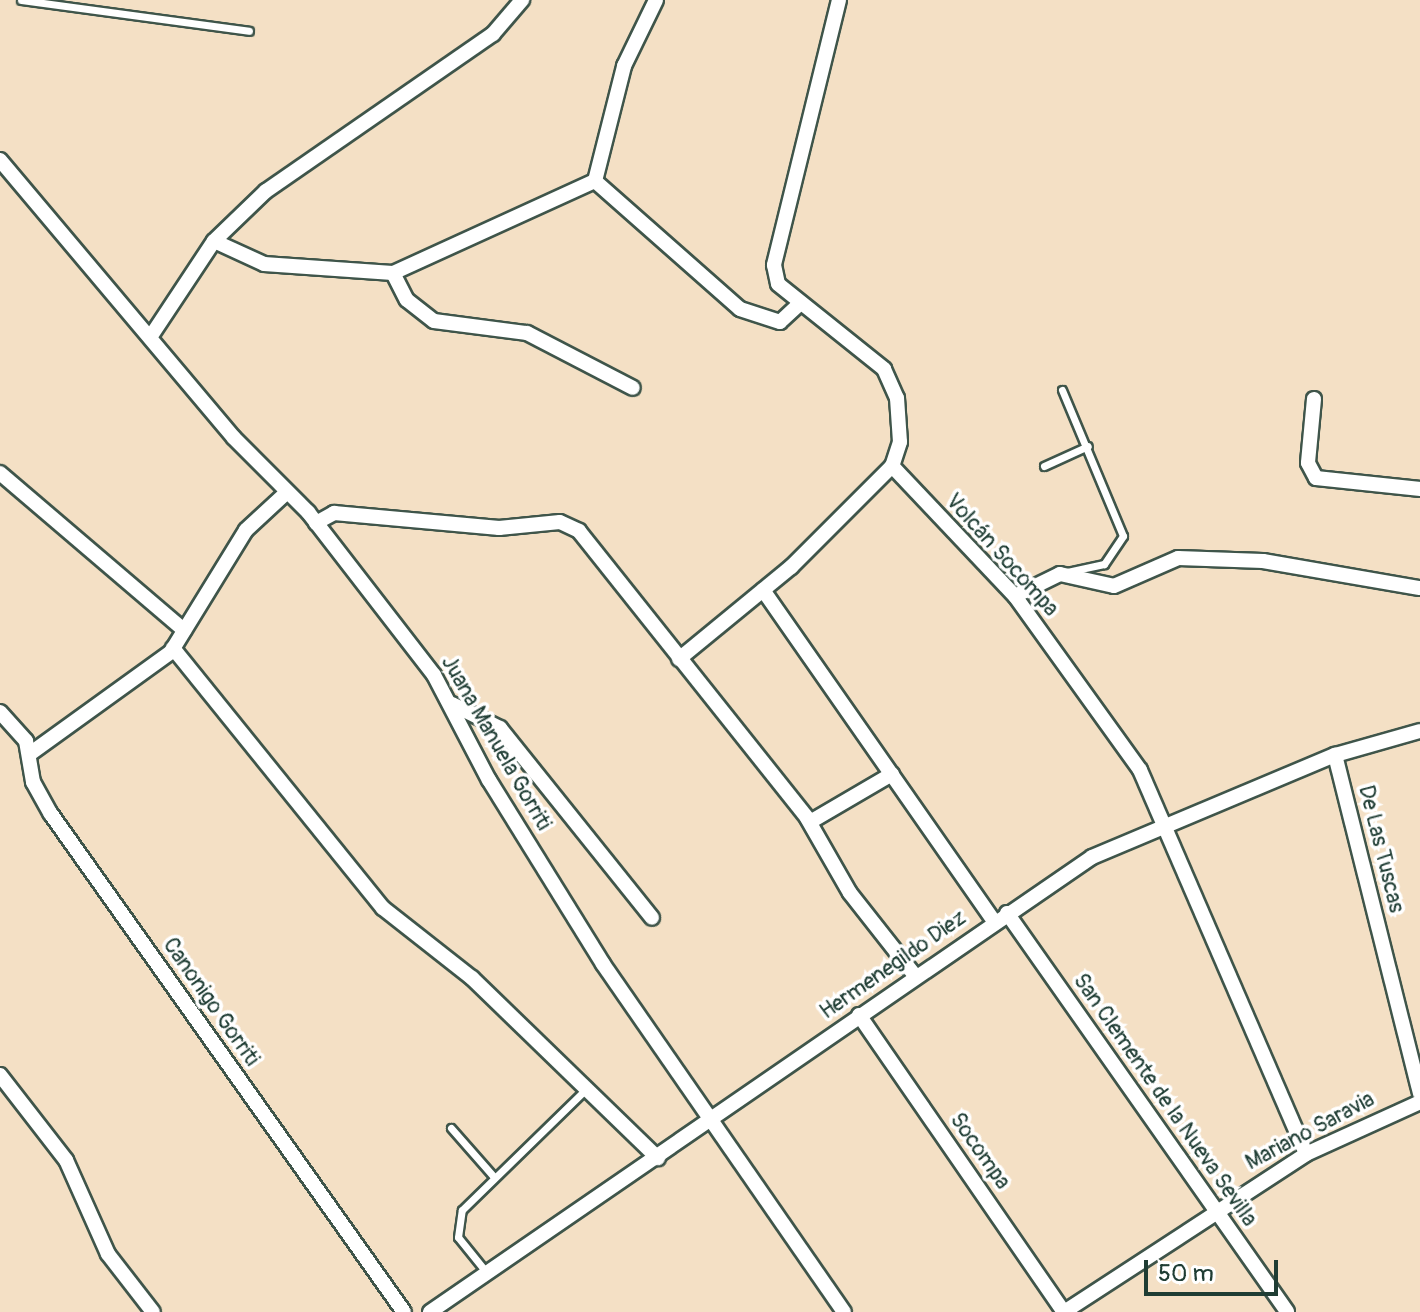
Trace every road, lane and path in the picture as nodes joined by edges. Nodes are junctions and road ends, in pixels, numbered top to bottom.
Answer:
1 (21, 0) edge
2 (522, 0) edge
3 (656, 0) edge
4 (839, 0) edge
5 (249, 31) dead end
6 (0, 160) edge
7 (595, 181) junction
8 (214, 241) junction
9 (393, 273) junction
10 (797, 306) junction
11 (153, 333) junction
12 (633, 388) dead end
13 (1062, 390) dead end
14 (1314, 399) dead end
15 (1088, 446) junction
16 (892, 466) junction
17 (1044, 466) dead end
18 (0, 473) edge
19 (1420, 489) edge
20 (286, 493) junction
21 (316, 523) junction
22 (1060, 574) junction
23 (1420, 588) edge
24 (763, 590) junction
25 (1015, 596) junction
26 (184, 630) junction
27 (173, 648) junction
28 (679, 659) junction
29 (452, 704) junction
30 (0, 712) edge
31 (1420, 731) edge
32 (31, 753) junction
33 (1335, 755) junction
34 (892, 774) junction
35 (810, 822) junction
36 (1164, 822) junction
37 (652, 918) dead end
38 (1001, 918) junction
39 (916, 977) junction
40 (859, 1015) junction
41 (0, 1075) edge
42 (586, 1089) junction
43 (1420, 1093) edge
44 (1420, 1102) edge
45 (713, 1117) junction
46 (451, 1128) dead end
47 (1306, 1154) junction
48 (658, 1158) junction
49 (494, 1177) junction
50 (1215, 1210) junction
51 (487, 1273) junction
52 (153, 1312) edge
53 (404, 1312) edge
54 (430, 1312) edge
55 (844, 1312) edge
56 (1064, 1312) edge
57 (1287, 1312) edge

1 - 5 lane
2 - 8 street
3 - 7 street
4 - 10 street
6 - 11 street, Juana Manuela Gorriti
7 - 9 street
7 - 10 street
8 - 9 street
8 - 11 street
9 - 12 street
10 - 16 street
11 - 20 street, Juana Manuela Gorriti
13 - 15 lane
14 - 19 street
15 - 17 lane
15 - 22 lane
16 - 24 street
16 - 25 street, Volcán Socompa
18 - 26 street
20 - 21 street, Juana Manuela Gorriti
20 - 26 street
21 - 28 street
21 - 29 street, Juana Manuela Gorriti
22 - 23 street
22 - 25 street
24 - 28 street
24 - 34 street, San Clemente de la Nueva Sevilla
25 - 36 street, Volcán Socompa
26 - 27 street
27 - 32 street
27 - 42 street
28 - 35 street
29 - 37 street
29 - 45 street, Juana Manuela Gorriti
30 - 32 street, Canonigo Gorriti
31 - 33 street, Hermenegildo Diez
32 - 53 street, Canonigo Gorriti
33 - 36 street, Hermenegildo Diez
33 - 43 street, De Las Tuscas
34 - 35 street
34 - 38 street, San Clemente de la Nueva Sevilla
35 - 39 street
36 - 38 street, Hermenegildo Diez
36 - 47 street, Volcán Socompa
38 - 39 street, Hermenegildo Diez
38 - 50 street, San Clemente de la Nueva Sevilla
39 - 40 street, Hermenegildo Diez
40 - 45 street, Hermenegildo Diez
40 - 56 street, Socompa
41 - 52 street
42 - 48 street
42 - 49 lane
44 - 47 street, Mariano Saravia
45 - 48 street, Hermenegildo Diez
45 - 55 street, Juana Manuela Gorriti
46 - 49 lane
47 - 50 street, Mariano Saravia
48 - 51 street, Hermenegildo Diez
49 - 51 lane
50 - 56 street, Mariano Saravia
50 - 57 street, San Clemente de la Nueva Sevilla
51 - 54 street, Hermenegildo Diez

